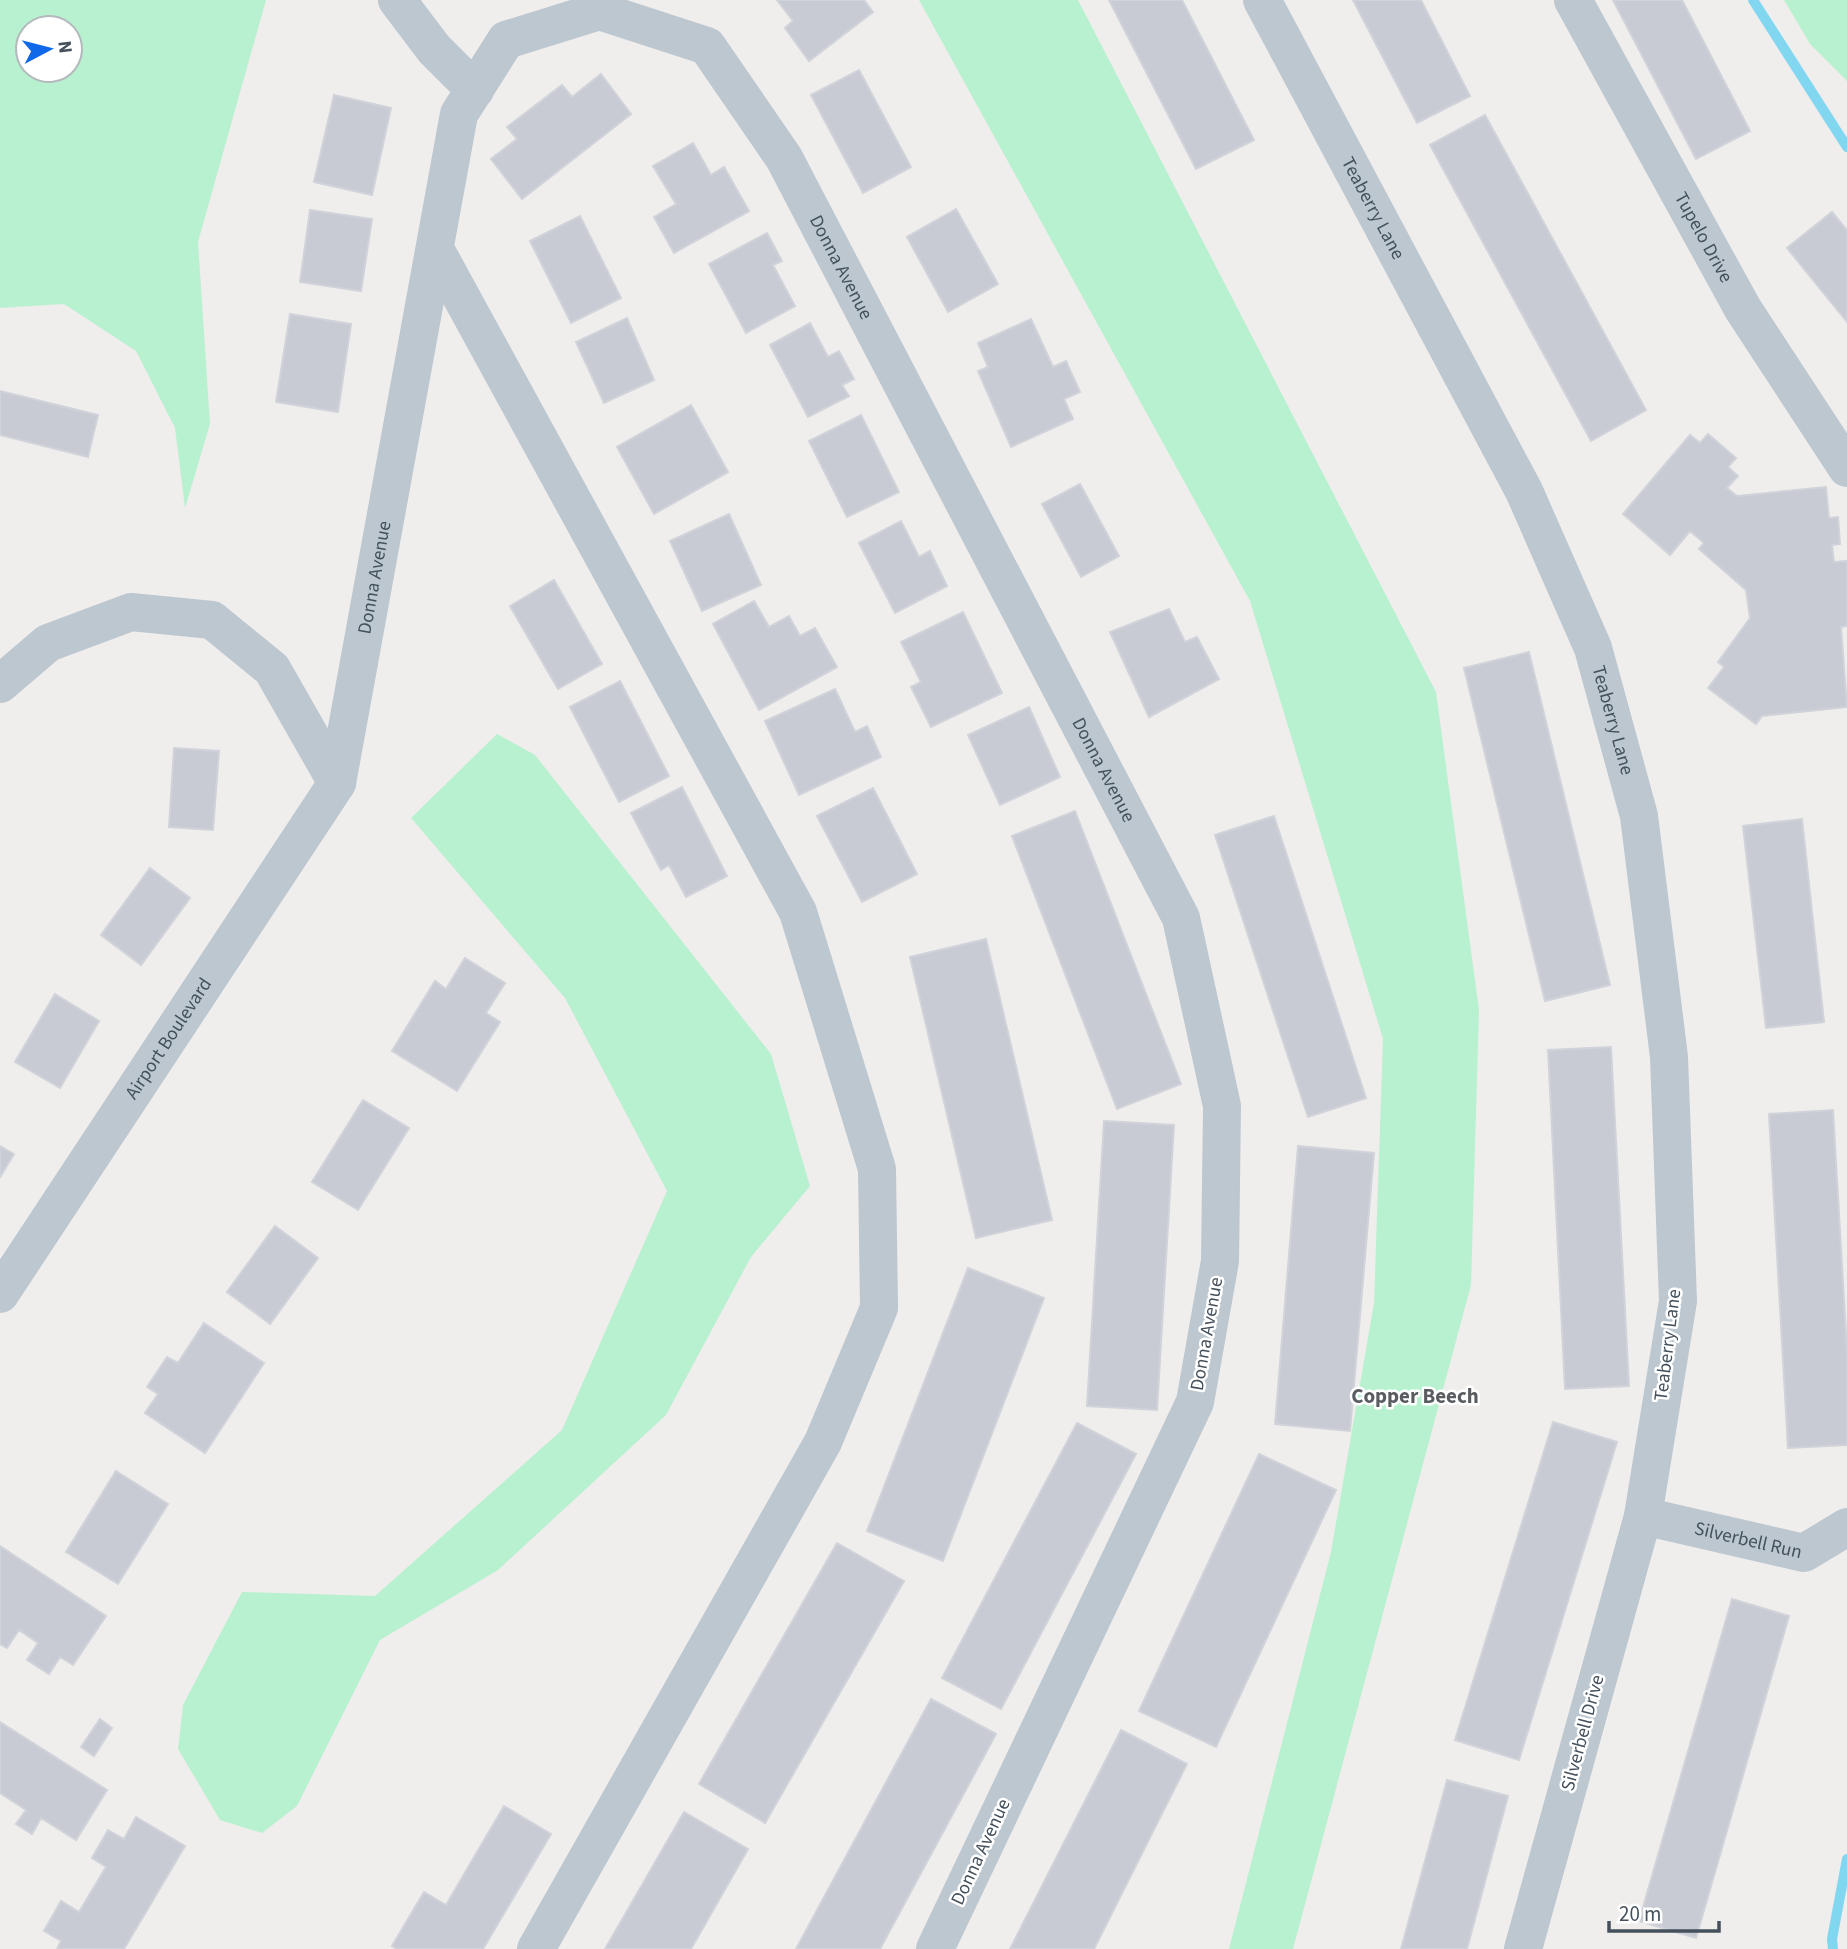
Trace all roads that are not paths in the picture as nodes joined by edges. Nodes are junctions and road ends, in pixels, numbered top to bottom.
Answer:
1 (397, 0) edge
2 (1262, 0) edge
3 (1573, 0) edge
4 (475, 90) junction
5 (435, 249) junction
6 (1847, 468) edge
7 (0, 684) edge
8 (337, 783) junction
9 (0, 1294) edge
10 (1643, 1516) junction
11 (1847, 1527) edge
12 (536, 1949) edge
13 (935, 1949) edge
14 (1523, 1949) edge

1 - 4 street
2 - 10 street, Teaberry Lane
3 - 6 street, Tupelo Drive
4 - 5 street, Donna Avenue
4 - 13 street, Donna Avenue
5 - 8 street, Donna Avenue
5 - 12 street
7 - 8 street
8 - 9 street, Airport Boulevard
10 - 11 street, Silverbell Run
10 - 14 street, Silverbell Drive

